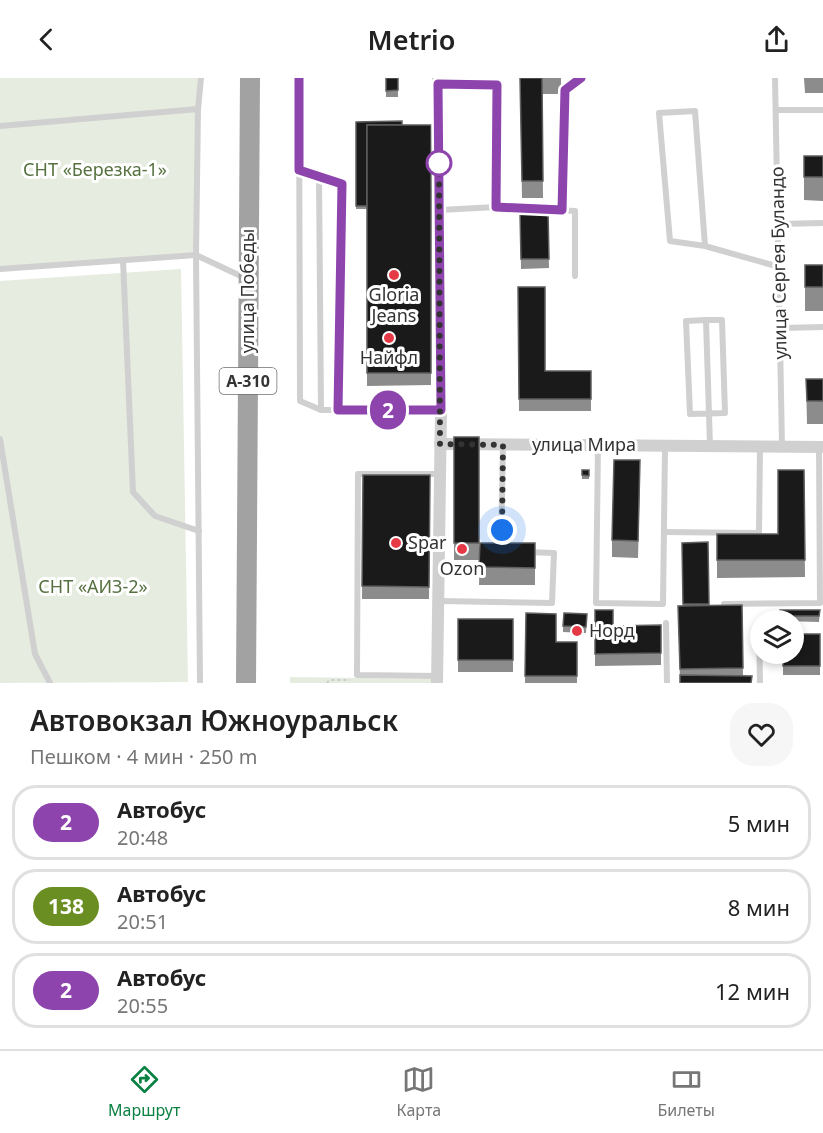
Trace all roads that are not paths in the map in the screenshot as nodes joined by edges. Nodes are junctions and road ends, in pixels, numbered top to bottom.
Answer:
1 (201, 78) edge
2 (249, 78) edge
3 (299, 78) edge
4 (581, 78) edge
5 (775, 78) edge
6 (438, 81) edge
7 (198, 109) junction
8 (776, 110) junction
9 (823, 110) edge
10 (0, 126) edge
11 (299, 170) junction
12 (320, 176) junction
13 (496, 207) junction
14 (439, 210) junction
15 (562, 210) junction
16 (823, 223) edge
17 (778, 224) junction
18 (705, 246) junction
19 (196, 255) junction
20 (123, 260) junction
21 (779, 267) junction
22 (0, 269) edge
23 (575, 276) dead end
24 (249, 279) junction
25 (706, 320) junction
26 (823, 327) edge
27 (780, 328) junction
28 (321, 410) junction
29 (338, 410) junction
30 (441, 410) junction
31 (709, 414) junction
32 (0, 439) edge
33 (440, 444) junction
34 (503, 445) junction
35 (598, 445) junction
36 (665, 446) junction
37 (710, 446) junction
38 (760, 447) junction
39 (782, 447) junction
40 (821, 447) edge
41 (440, 474) junction
42 (199, 531) junction
43 (664, 532) junction
44 (512, 552) edge
45 (522, 552) edge
46 (438, 601) junction
47 (724, 604) edge
48 (666, 623) dead end
49 (760, 664) edge
50 (437, 680) edge
51 (50, 683) edge
52 (200, 683) edge
53 (246, 683) edge
54 (667, 683) edge
55 (760, 683) edge

1 - 7 lane
2 - 24 highway, улица Победы / А-310
3 - 11 lane
4 - 15 lane
5 - 8 lane, улица Сергея Буландо
6 - 13 lane
6 - 14 street
7 - 10 lane
7 - 19 lane
8 - 9 lane
8 - 17 lane, улица Сергея Буландо
11 - 12 lane
11 - 28 lane
12 - 28 lane
12 - 29 lane
13 - 14 lane
13 - 15 lane
14 - 30 street
15 - 23 lane
16 - 17 lane
17 - 21 lane, улица Сергея Буландо
18 - 18 lane
18 - 21 lane
19 - 20 lane
19 - 24 lane
19 - 42 lane
20 - 22 lane
20 - 42 lane
21 - 27 lane, улица Сергея Буландо
24 - 53 highway, улица Победы / А-310
25 - 31 lane
25 - 31 lane
25 - 31 lane
26 - 27 lane
27 - 39 lane, улица Сергея Буландо
28 - 29 lane
29 - 30 lane
30 - 33 street
31 - 37 lane
32 - 51 lane
33 - 34 street, улица Мира
33 - 41 street
34 - 35 street, улица Мира
34 - 44 lane
35 - 36 street, улица Мира
35 - 43 lane
36 - 37 street, улица Мира
36 - 43 lane
37 - 38 street, улица Мира
38 - 39 street, улица Мира
38 - 43 lane
39 - 40 street, улица Мира
40 - 47 lane
41 - 46 street
41 - 50 lane
42 - 52 lane
45 - 46 lane
46 - 50 street
48 - 54 lane
49 - 55 lane

